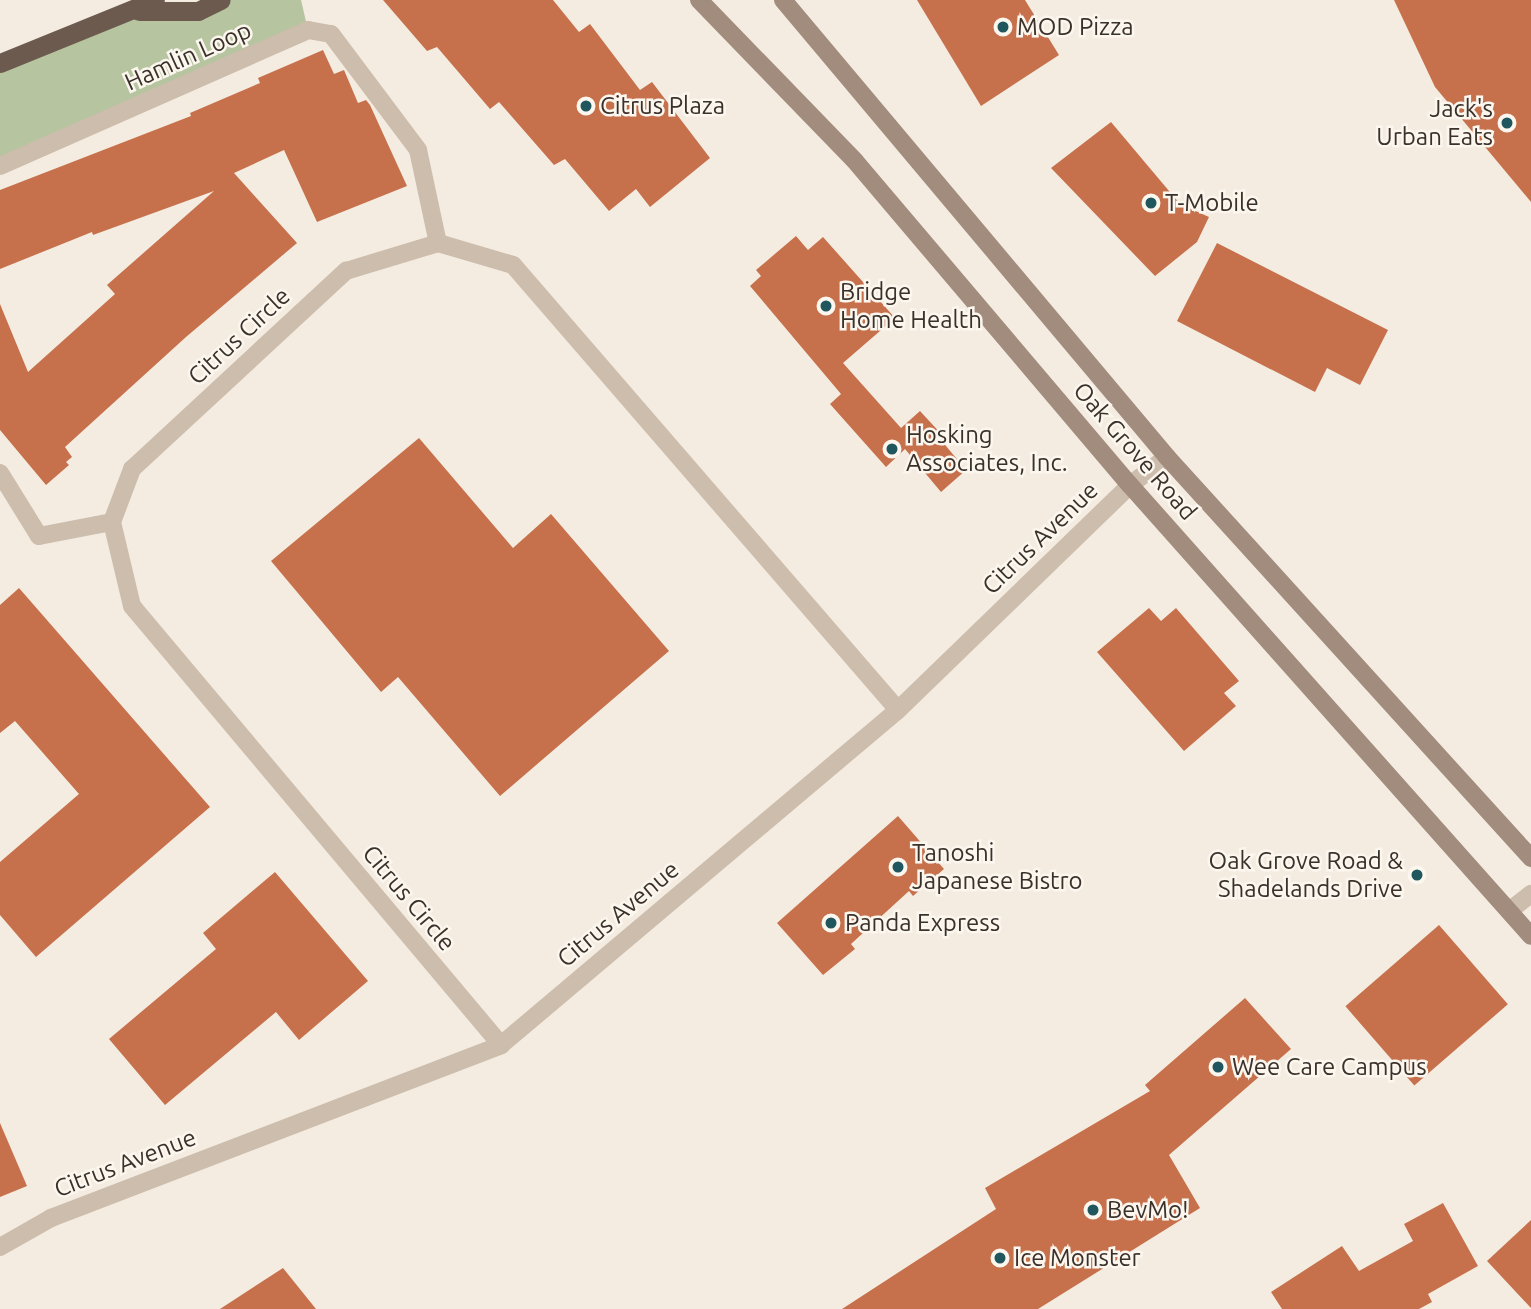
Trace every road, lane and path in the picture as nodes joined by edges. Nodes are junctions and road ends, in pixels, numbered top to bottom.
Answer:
1 (155, 0) edge
2 (221, 0) edge
3 (699, 0) edge
4 (783, 0) edge
5 (127, 11) junction
6 (0, 64) edge
7 (0, 166) edge
8 (438, 243) junction
9 (1167, 457) junction
10 (0, 473) edge
11 (1130, 485) junction
12 (112, 522) junction
13 (898, 710) junction
14 (1531, 858) edge
15 (1531, 894) edge
16 (1509, 911) junction
17 (1531, 936) edge
18 (500, 1045) junction
19 (0, 1247) edge

1 - 5 highway
2 - 5 highway
3 - 11 main road, Oak Grove Road
4 - 9 main road, Oak Grove Road
5 - 6 highway
7 - 8 street, Hamlin Loop
8 - 12 street, Citrus Circle
8 - 13 street
9 - 11 street, Citrus Avenue
9 - 14 main road, Oak Grove Road
10 - 12 street
11 - 13 street, Citrus Avenue
11 - 16 main road, Oak Grove Road
12 - 18 street, Citrus Circle
13 - 18 street, Citrus Avenue
15 - 16 street
16 - 17 main road, Oak Grove Road
18 - 19 street, Citrus Avenue

